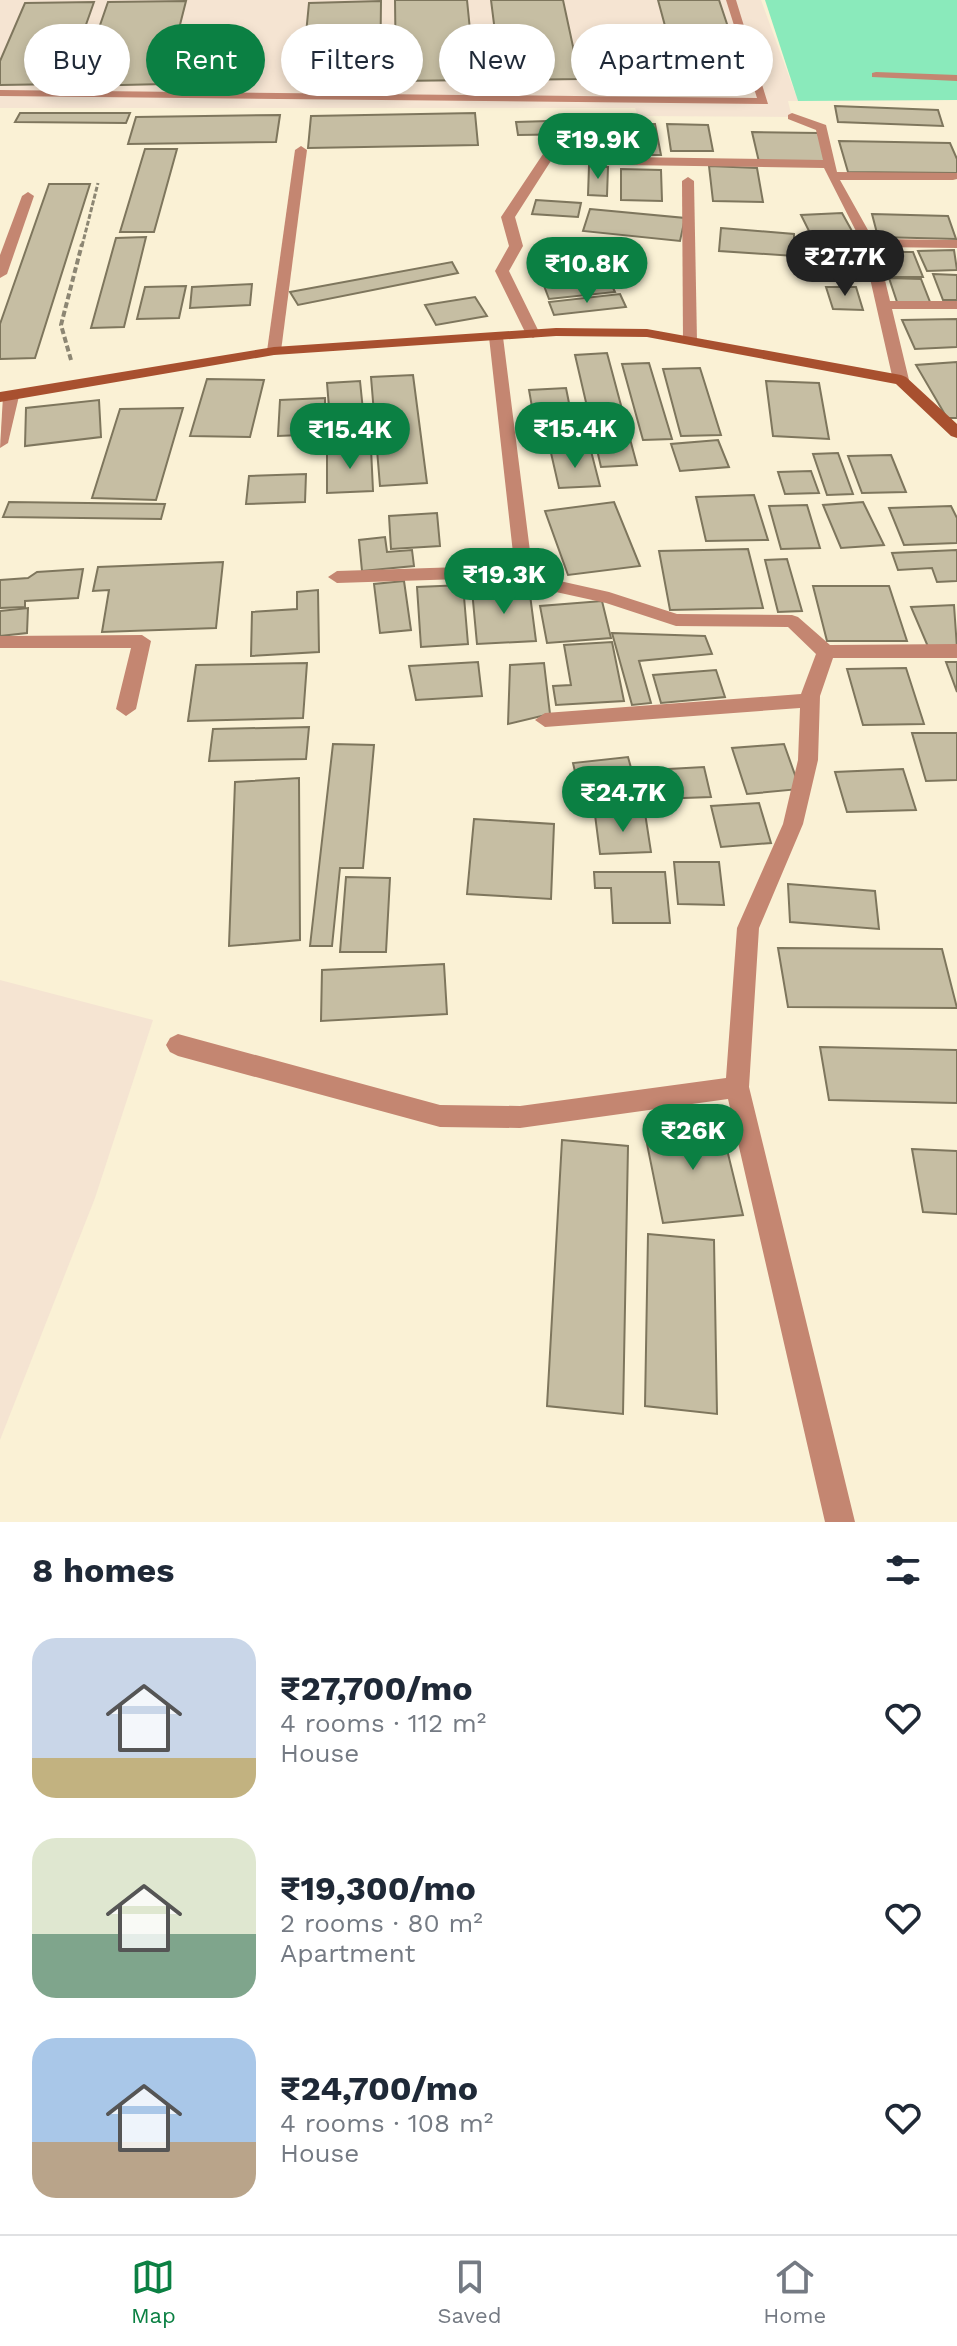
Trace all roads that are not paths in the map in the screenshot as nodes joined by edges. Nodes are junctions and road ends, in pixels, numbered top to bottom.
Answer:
1 (731, 0) edge
2 (876, 75) dead end
3 (957, 78) edge
4 (0, 93) edge
5 (792, 117) dead end
6 (557, 142) dead end
7 (301, 150) dead end
8 (625, 161) dead end
9 (832, 170) junction
10 (953, 176) dead end
11 (688, 181) dead end
12 (28, 196) dead end
13 (869, 243) junction
14 (957, 244) edge
15 (0, 274) edge
16 (884, 305) junction
17 (957, 305) edge
18 (533, 334) junction
19 (496, 337) junction
20 (690, 341) junction
21 (274, 351) junction
22 (901, 380) junction
23 (6, 396) edge
24 (957, 433) edge
25 (0, 443) edge
26 (337, 577) dead end
27 (525, 579) junction
28 (0, 642) edge
29 (957, 651) edge
30 (826, 652) junction
31 (810, 700) junction
32 (126, 709) dead end
33 (545, 720) dead end
34 (178, 1045) dead end
35 (737, 1087) junction
36 (840, 1522) edge

1 - 4 street
2 - 3 street
5 - 9 street
6 - 18 street
7 - 21 street
8 - 9 street
9 - 10 street
9 - 13 street
11 - 20 street
12 - 15 street
13 - 14 street
13 - 16 street
16 - 17 street
16 - 22 street
18 - 19 street
18 - 20 street
19 - 21 street
19 - 27 street
20 - 22 street
21 - 23 street
22 - 24 street
23 - 25 street
26 - 27 street
27 - 30 street
28 - 32 street
29 - 30 street
30 - 31 street
31 - 33 street
31 - 35 street
34 - 35 street
35 - 36 street

